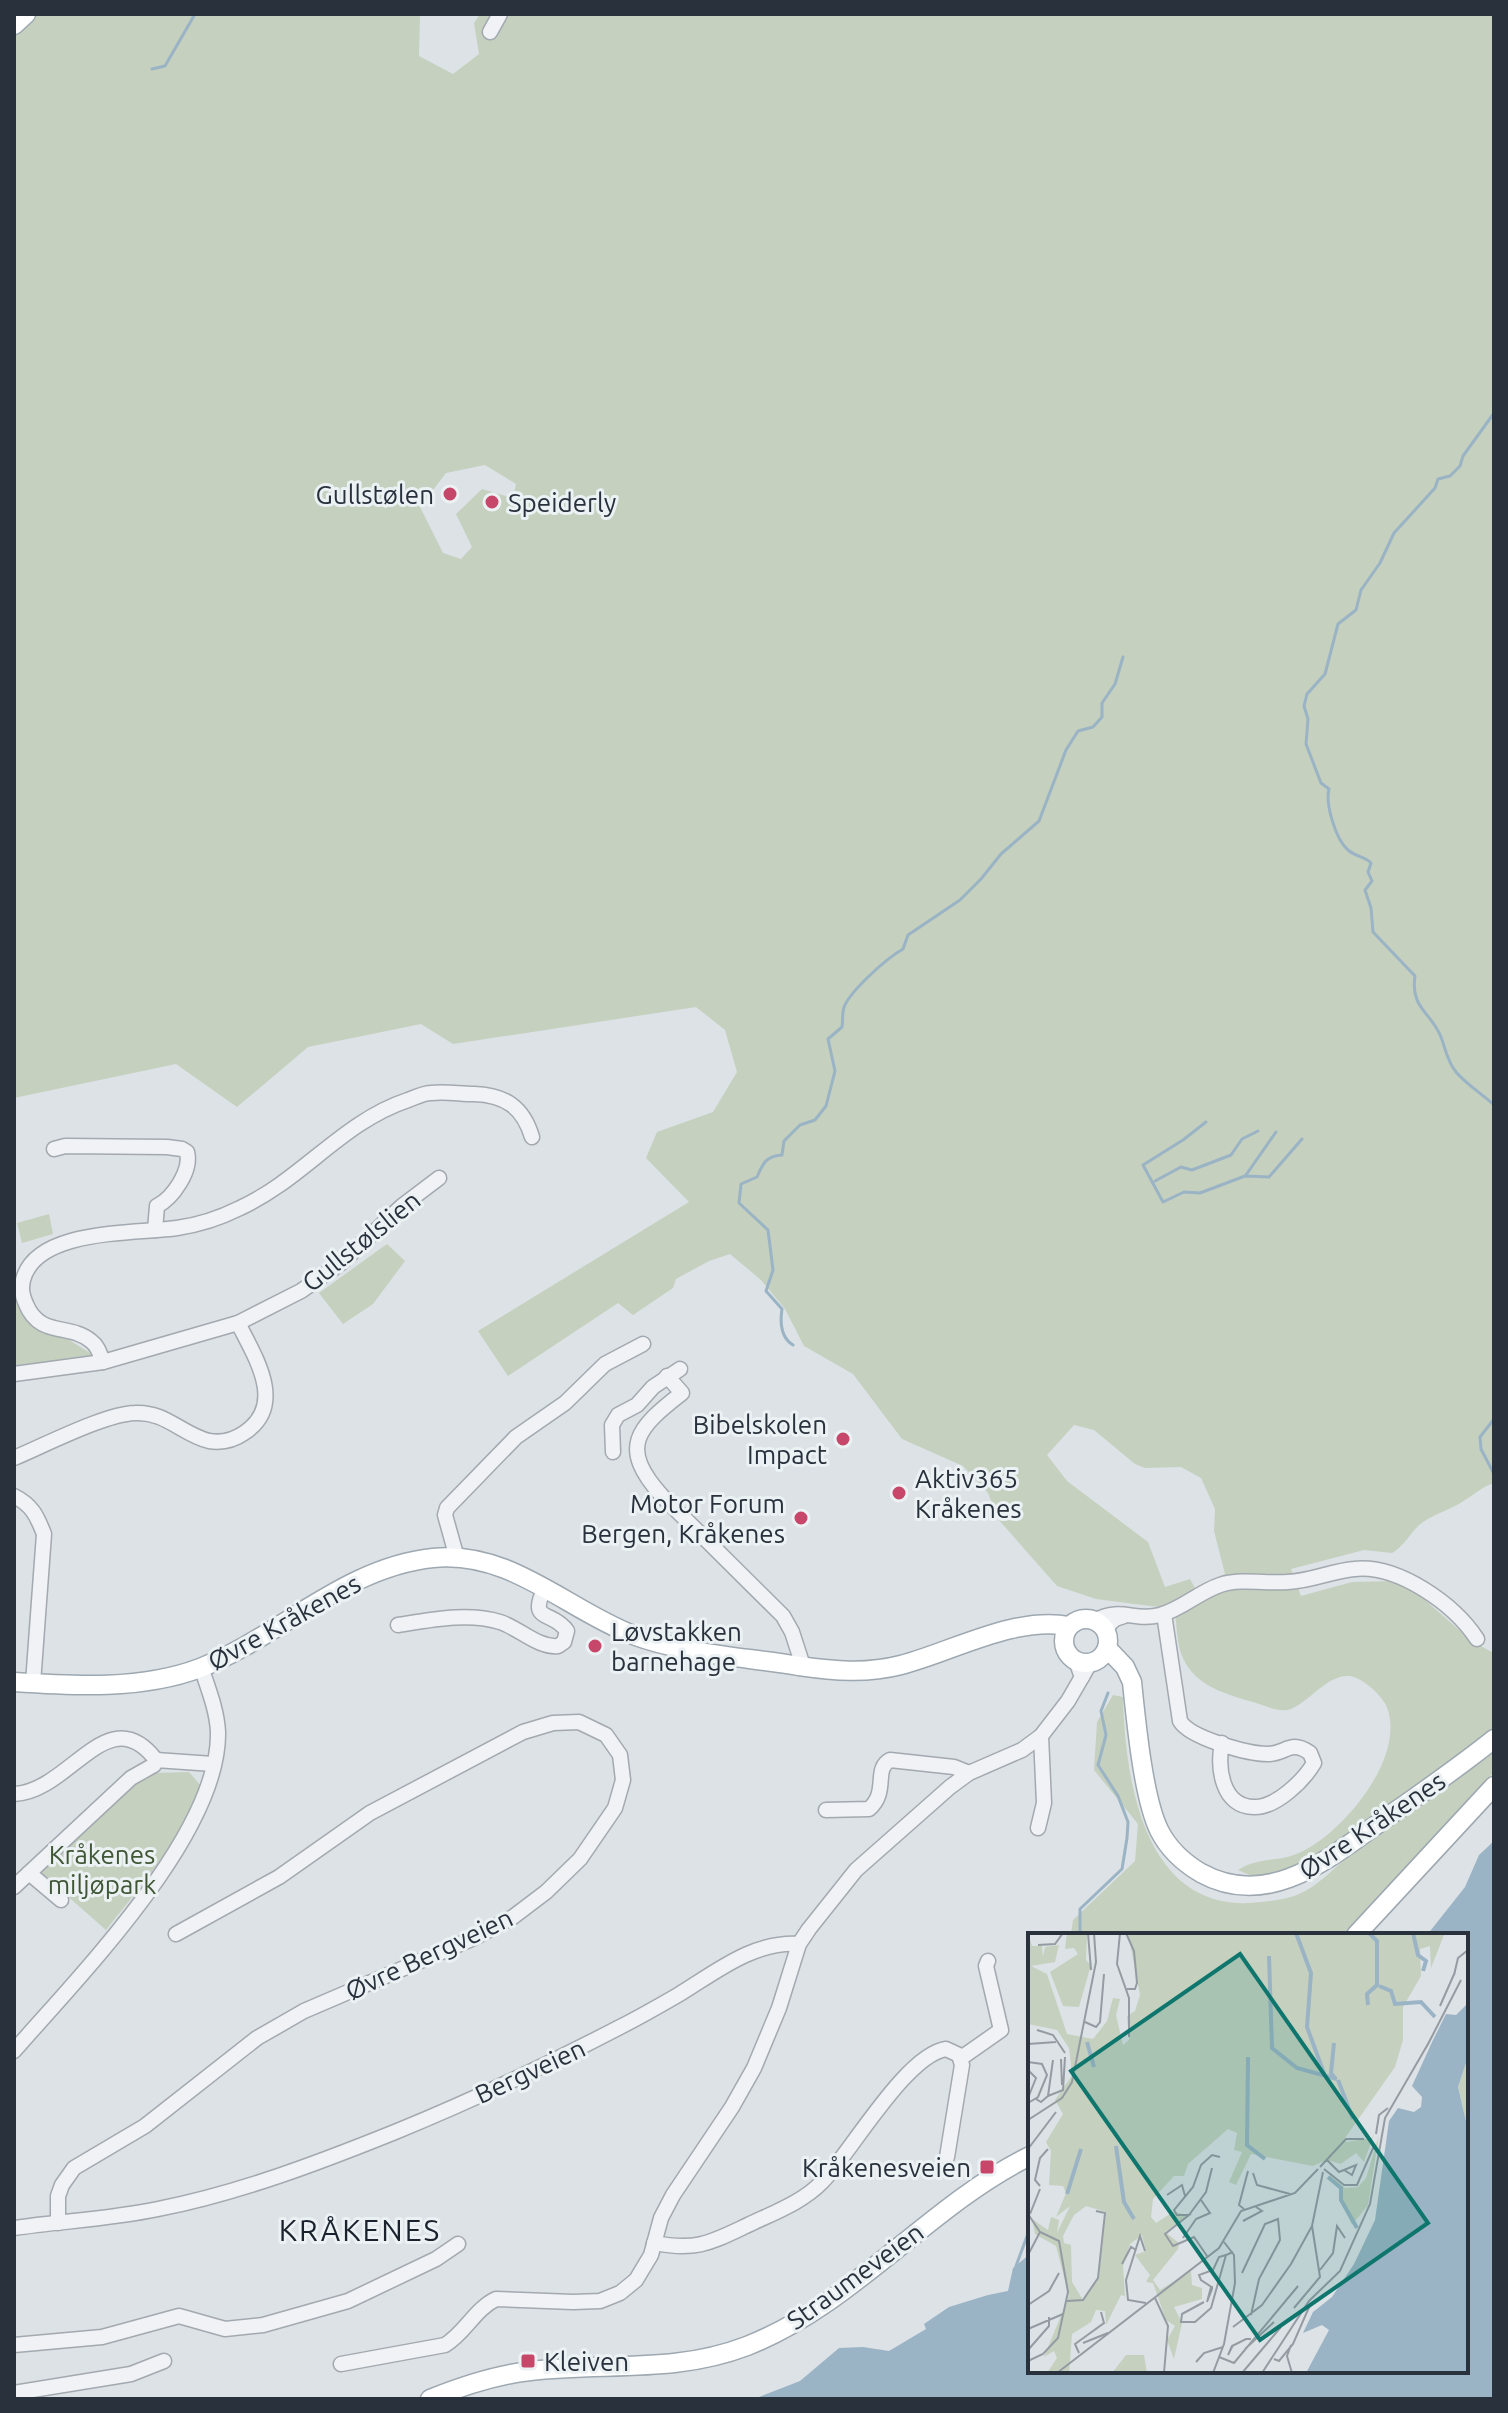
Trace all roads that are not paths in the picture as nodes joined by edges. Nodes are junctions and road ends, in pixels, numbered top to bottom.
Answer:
1 (26, 14) edge
2 (500, 14) edge
3 (14, 25) edge
4 (490, 32) dead end
5 (532, 1137) dead end
6 (54, 1149) dead end
7 (439, 1178) dead end
8 (155, 1230) junction
9 (238, 1323) junction
10 (643, 1344) dead end
11 (103, 1362) junction
12 (14, 1374) edge
13 (613, 1452) dead end
14 (14, 1458) edge
15 (14, 1496) edge
16 (457, 1558) junction
17 (545, 1588) junction
18 (1164, 1614) junction
19 (398, 1625) dead end
20 (1099, 1625) junction
21 (1066, 1634) junction
22 (1477, 1639) dead end
23 (1090, 1662) junction
24 (803, 1666) junction
25 (201, 1667) junction
26 (14, 1682) edge
27 (33, 1683) junction
28 (1041, 1736) junction
29 (1494, 1739) edge
30 (1222, 1743) junction
31 (156, 1760) junction
32 (213, 1764) junction
33 (969, 1773) junction
34 (1494, 1786) edge
35 (14, 1794) edge
36 (826, 1810) dead end
37 (1038, 1828) dead end
38 (29, 1873) junction
39 (14, 1887) edge
40 (61, 1900) dead end
41 (1358, 1933) edge
42 (176, 1934) dead end
43 (799, 1944) junction
44 (988, 1961) dead end
45 (14, 2051) edge
46 (961, 2058) junction
47 (947, 2157) dead end
48 (1028, 2157) edge
49 (58, 2223) junction
50 (14, 2228) edge
51 (654, 2243) junction
52 (458, 2244) dead end
53 (14, 2345) edge
54 (164, 2361) dead end
55 (341, 2364) dead end
56 (14, 2393) edge
57 (430, 2399) edge

1 - 3 main road
2 - 4 street
5 - 8 street
6 - 8 street
7 - 9 street, Gullstølslien
8 - 11 street
9 - 11 street, Gullstølslien
9 - 14 street
10 - 16 street
11 - 12 street, Gullstølslien
13 - 24 street
15 - 27 street
16 - 17 main road, Øvre Kråkenes
16 - 25 main road, Øvre Kråkenes
17 - 19 street
17 - 24 main road, Øvre Kråkenes
18 - 20 street
18 - 22 street
18 - 30 street
20 - 21 main road
20 - 23 main road
21 - 23 main road, Øvre Kråkenes
21 - 24 main road, Øvre Kråkenes
23 - 28 street
23 - 29 main road, Øvre Kråkenes
25 - 27 main road, Øvre Kråkenes
25 - 32 street
26 - 27 main road, Øvre Kråkenes
28 - 33 street
28 - 37 street
30 - 30 street
31 - 32 street
31 - 35 street
31 - 38 street
32 - 45 street
33 - 36 street
33 - 43 street
34 - 41 main road
38 - 39 street
38 - 40 street
42 - 49 street, Øvre Bergveien
43 - 49 street, Bergveien
43 - 51 street
44 - 46 street
46 - 47 street
46 - 51 street
48 - 57 main road, Straumeveien
49 - 50 street, Bergveien
51 - 55 street
52 - 53 street
54 - 56 street

